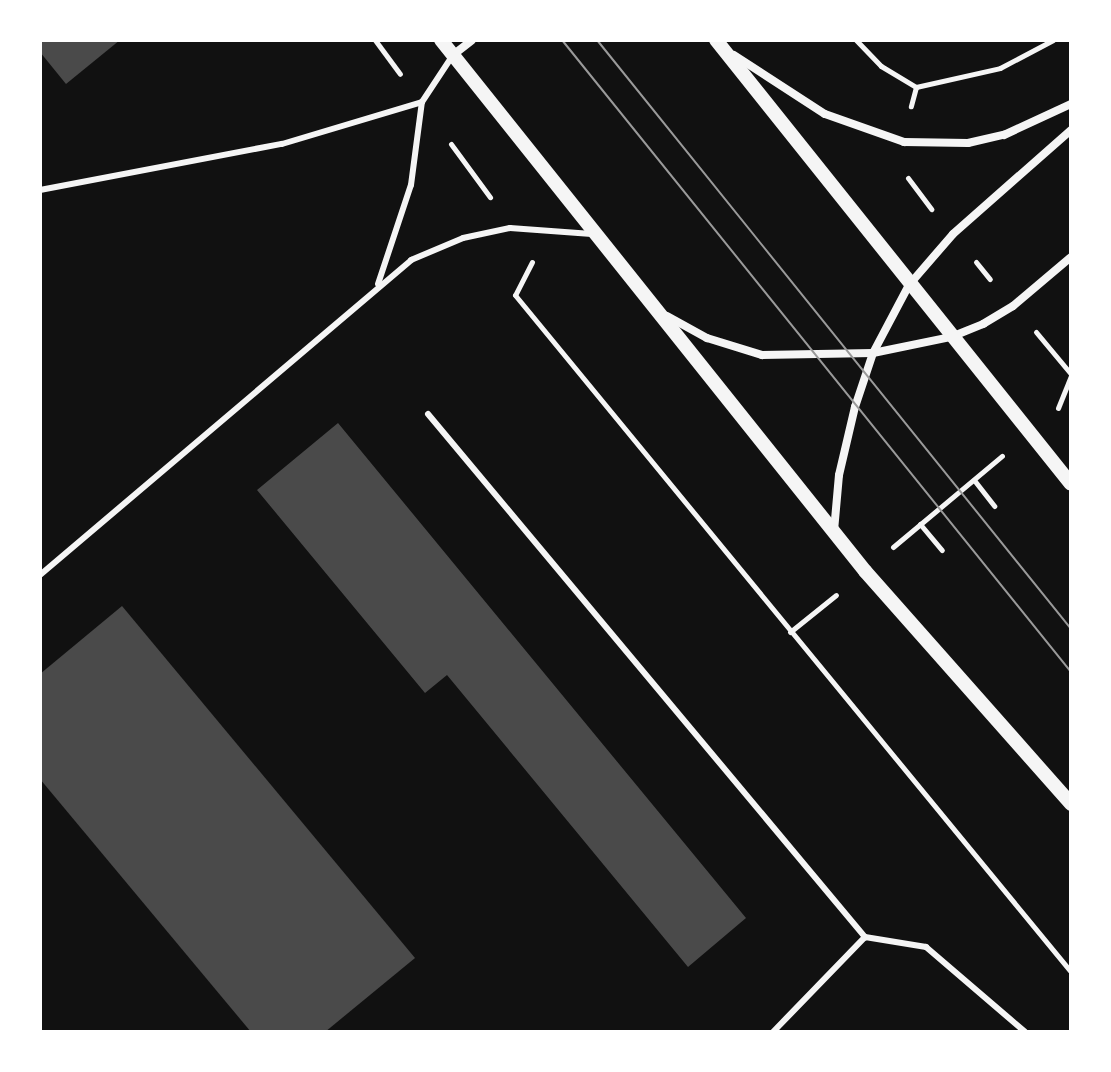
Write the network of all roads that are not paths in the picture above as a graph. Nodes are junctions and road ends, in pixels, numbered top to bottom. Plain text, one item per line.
1 (441, 40) edge
2 (472, 40) edge
3 (719, 43) edge
4 (453, 55) junction
5 (422, 102) junction
6 (1071, 104) edge
7 (1071, 130) edge
8 (40, 190) edge
9 (596, 234) junction
10 (1071, 257) edge
11 (909, 285) junction
12 (377, 287) junction
13 (656, 310) junction
14 (951, 337) junction
15 (873, 353) junction
16 (428, 414) dead end
17 (1071, 484) edge
18 (834, 532) junction
19 (40, 575) edge
20 (1071, 804) edge
21 (865, 937) junction
22 (773, 1032) edge
23 (1025, 1032) edge

1 - 4 street
2 - 4 street
3 - 6 street
3 - 11 street
4 - 5 lane
4 - 9 street
5 - 8 lane
5 - 12 lane
7 - 11 street
9 - 12 lane
9 - 13 street
10 - 14 street
11 - 14 street
11 - 15 street
12 - 19 lane
13 - 15 street
13 - 18 street
14 - 15 street
14 - 17 street
15 - 18 street
16 - 21 lane
18 - 20 street
21 - 22 lane
21 - 23 lane

